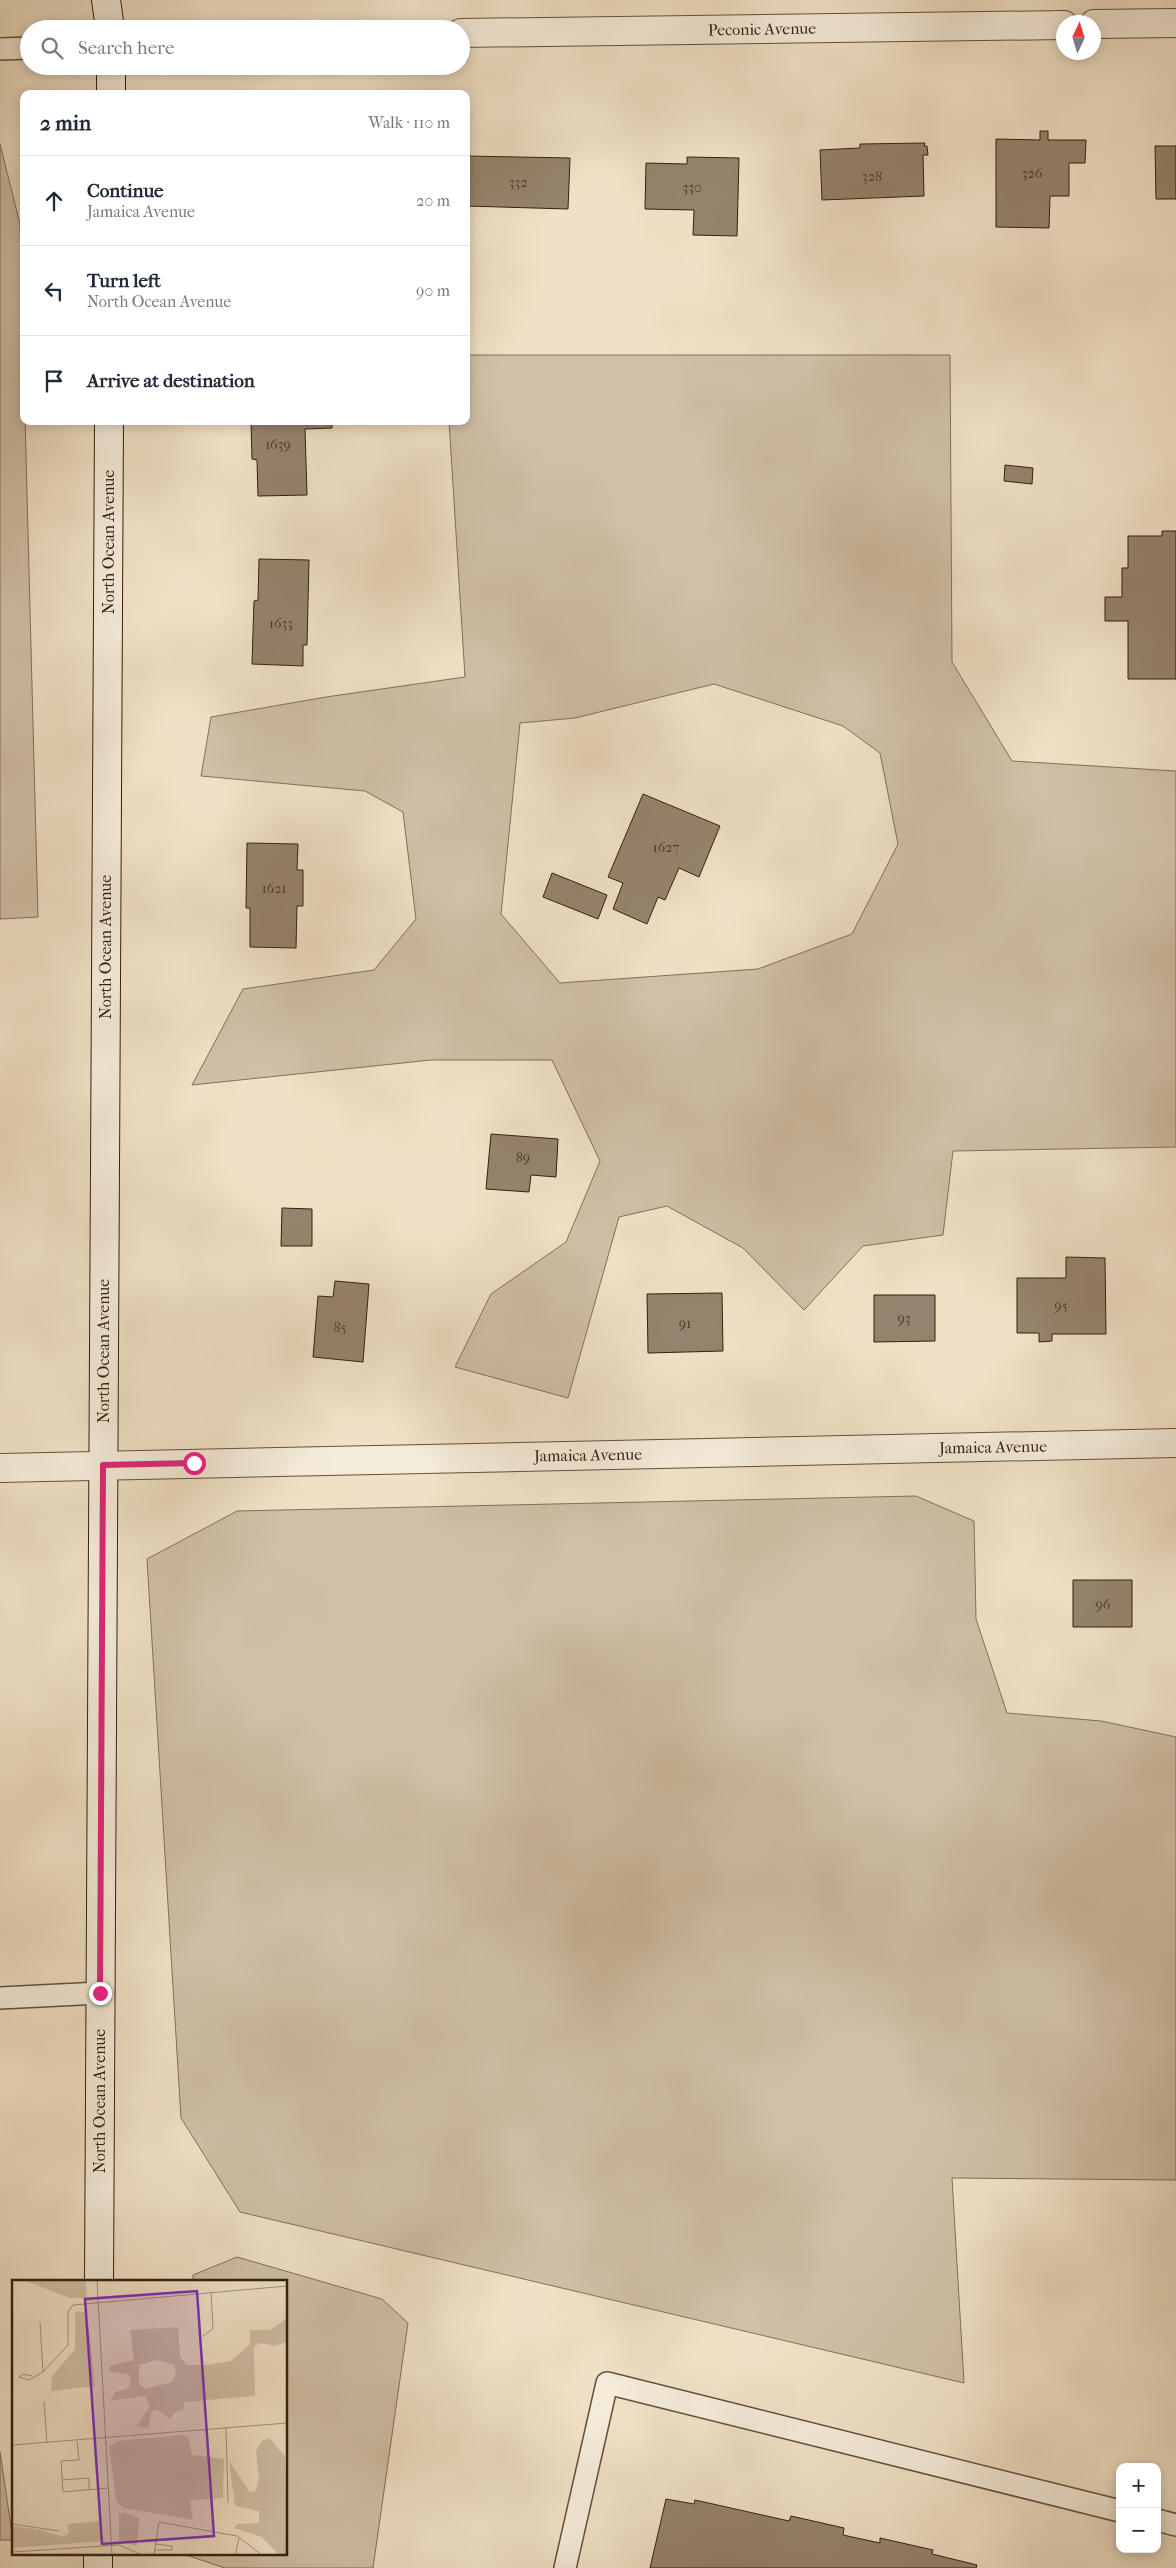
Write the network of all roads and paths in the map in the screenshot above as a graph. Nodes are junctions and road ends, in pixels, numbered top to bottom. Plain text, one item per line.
1 (106, 0) edge
2 (117, 0) edge
3 (109, 20) edge
4 (113, 20) edge
5 (1176, 23) edge
6 (1101, 24) edge
7 (1056, 25) edge
8 (470, 33) edge
9 (20, 48) edge
10 (0, 49) edge
11 (111, 75) edge
12 (111, 90) edge
13 (109, 425) edge
14 (1176, 1443) edge
15 (103, 1465) junction
16 (0, 1468) edge
17 (100, 1993) junction
18 (0, 1998) edge
19 (98, 2280) edge
20 (1116, 2510) edge
21 (1161, 2521) edge
22 (1176, 2525) edge
23 (566, 2568) edge

1 - 3 main road
2 - 4 main road
5 - 6 main road
7 - 8 main road, Peconic Avenue
9 - 10 lane
11 - 12 main road
13 - 15 main road, North Ocean Avenue
14 - 15 main road, Jamaica Avenue
15 - 16 main road, Jamaica Avenue
15 - 17 main road, North Ocean Avenue
17 - 18 lane
17 - 19 main road, North Ocean Avenue
20 - 23 lane
21 - 22 lane

